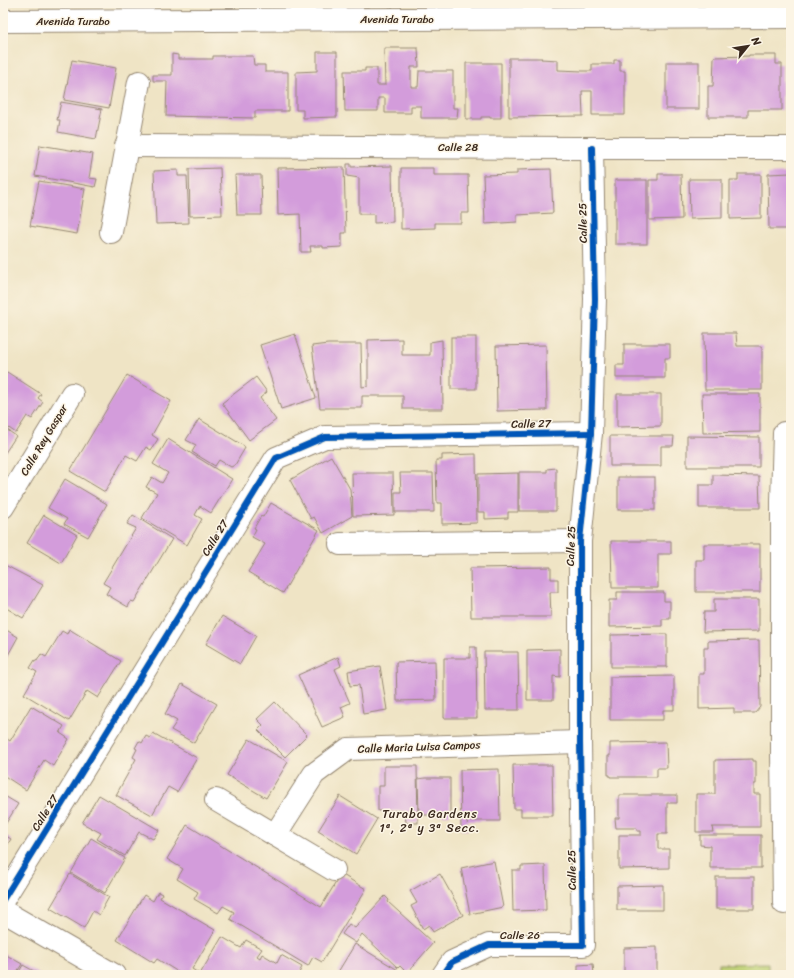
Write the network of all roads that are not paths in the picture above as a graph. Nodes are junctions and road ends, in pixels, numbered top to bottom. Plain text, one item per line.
1 (791, 17) edge
2 (3, 21) edge
3 (139, 82) dead end
4 (126, 146) junction
5 (592, 148) junction
6 (791, 148) edge
7 (111, 232) dead end
8 (72, 394) dead end
9 (591, 433) junction
10 (791, 433) edge
11 (3, 507) edge
12 (580, 541) junction
13 (340, 544) dead end
14 (787, 634) edge
15 (580, 742) junction
16 (216, 800) dead end
17 (275, 835) junction
18 (788, 836) edge
19 (334, 870) dead end
20 (3, 900) edge
21 (784, 903) dead end
22 (3, 911) edge
23 (583, 945) joint
24 (114, 975) edge
25 (443, 975) edge

1 - 2 street, Avenida Turabo
3 - 4 street
4 - 5 street, Calle 28
4 - 7 street
5 - 6 street, Calle 28
5 - 9 street, Calle 25
8 - 11 street, Calle Rey Gaspar
9 - 12 street, Calle 25
9 - 20 street, Calle 27
10 - 14 street
12 - 13 street
12 - 15 street, Calle 25
14 - 18 street
15 - 17 street, Calle Maria Luisa Campos
15 - 23 street, Calle 25
16 - 17 street
17 - 19 street
18 - 21 street
22 - 24 street
23 - 25 street, Calle 26

